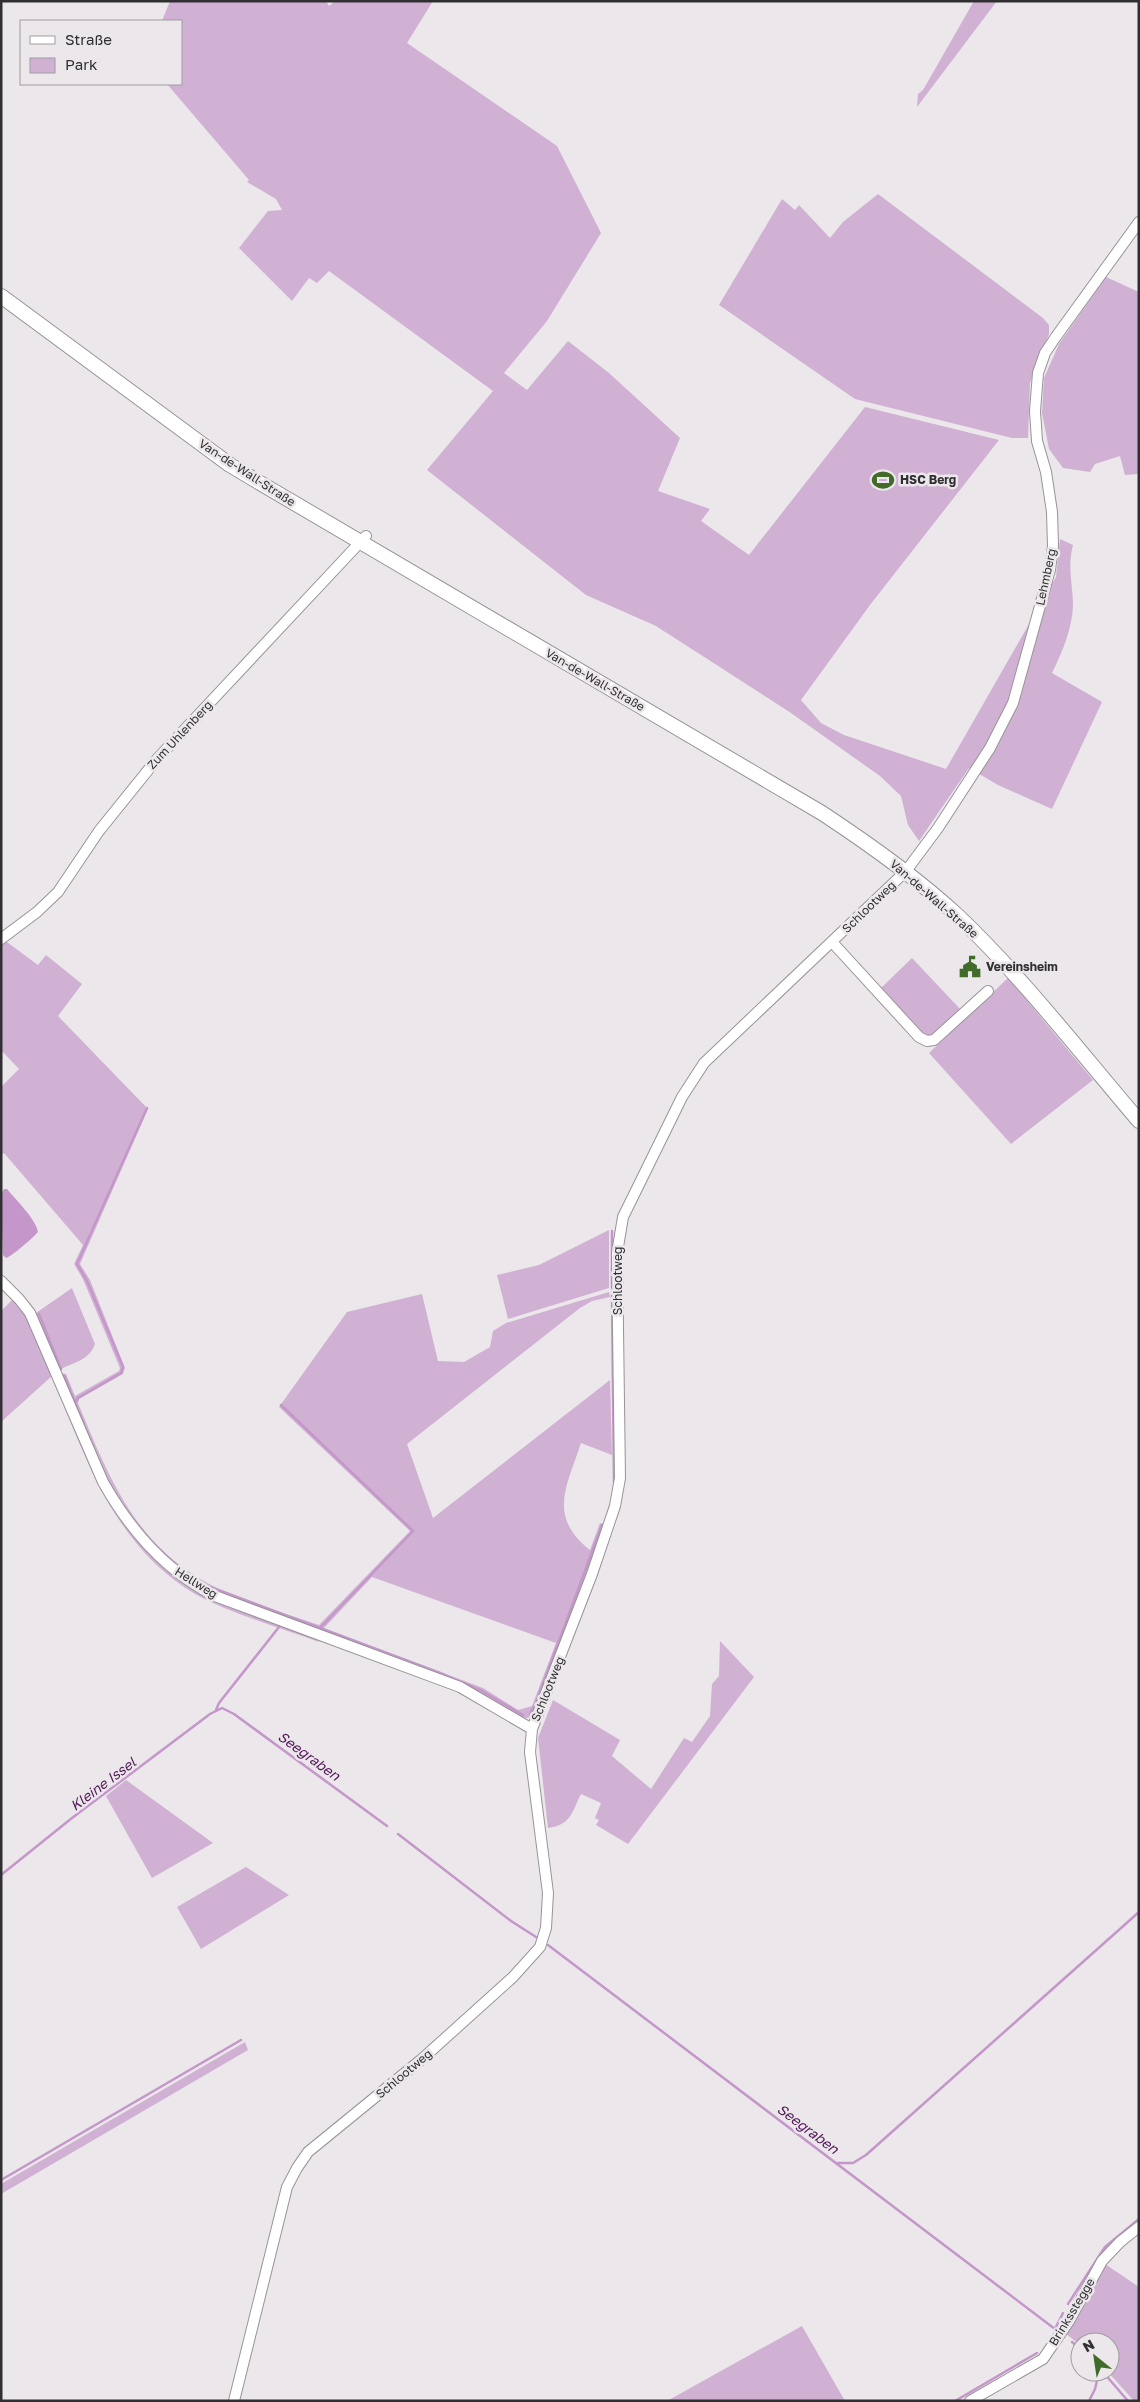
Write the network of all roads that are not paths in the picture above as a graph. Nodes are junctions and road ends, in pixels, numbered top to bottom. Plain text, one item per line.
1 (1139, 222) edge
2 (1, 296) edge
3 (364, 540) junction
4 (906, 871) junction
5 (1, 939) edge
6 (832, 942) junction
7 (988, 991) dead end
8 (1139, 1121) edge
9 (1, 1282) edge
10 (532, 1729) junction
11 (1139, 2227) edge
12 (234, 2401) edge
13 (970, 2401) edge

1 - 4 street, Lehmberg
2 - 3 main road, Van-de-Wall-Straße
3 - 4 main road, Van-de-Wall-Straße
3 - 5 street, Zum Uhlenberg
4 - 6 street, Schlootweg
4 - 8 main road, Van-de-Wall-Straße
6 - 7 street, Schlootweg
6 - 10 street, Schlootweg
9 - 10 street, Hellweg
10 - 12 street, Schlootweg
11 - 13 street, Brinksstegge

